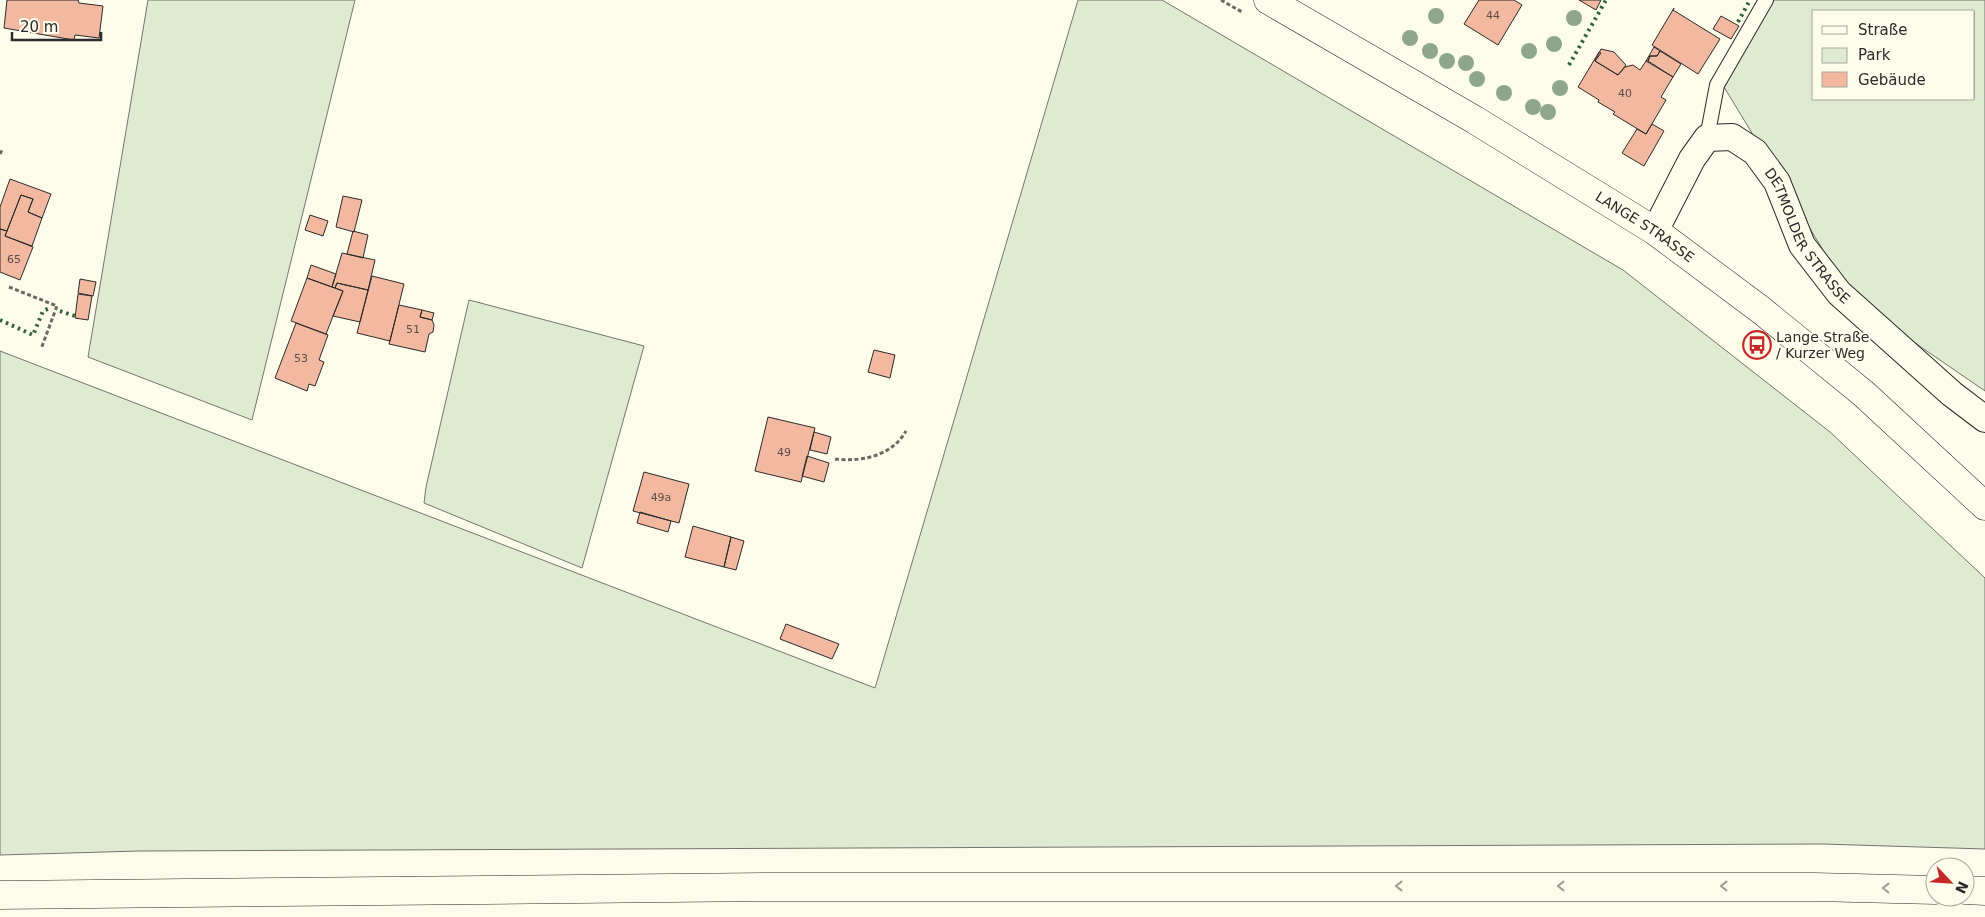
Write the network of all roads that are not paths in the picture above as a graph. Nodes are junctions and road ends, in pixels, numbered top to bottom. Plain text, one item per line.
1 (1766, 0) edge
2 (1257, 7) edge
3 (1707, 138) junction
4 (1655, 231) junction
5 (1985, 419) edge
6 (1985, 506) edge
7 (1925, 890) edge
8 (0, 896) edge

1 - 3 lane
2 - 4 main road, LANGE STRASSE
3 - 4 street
3 - 5 street, DETMOLDER STRASSE
4 - 6 main road, LANGE STRASSE
7 -> 8 main road

